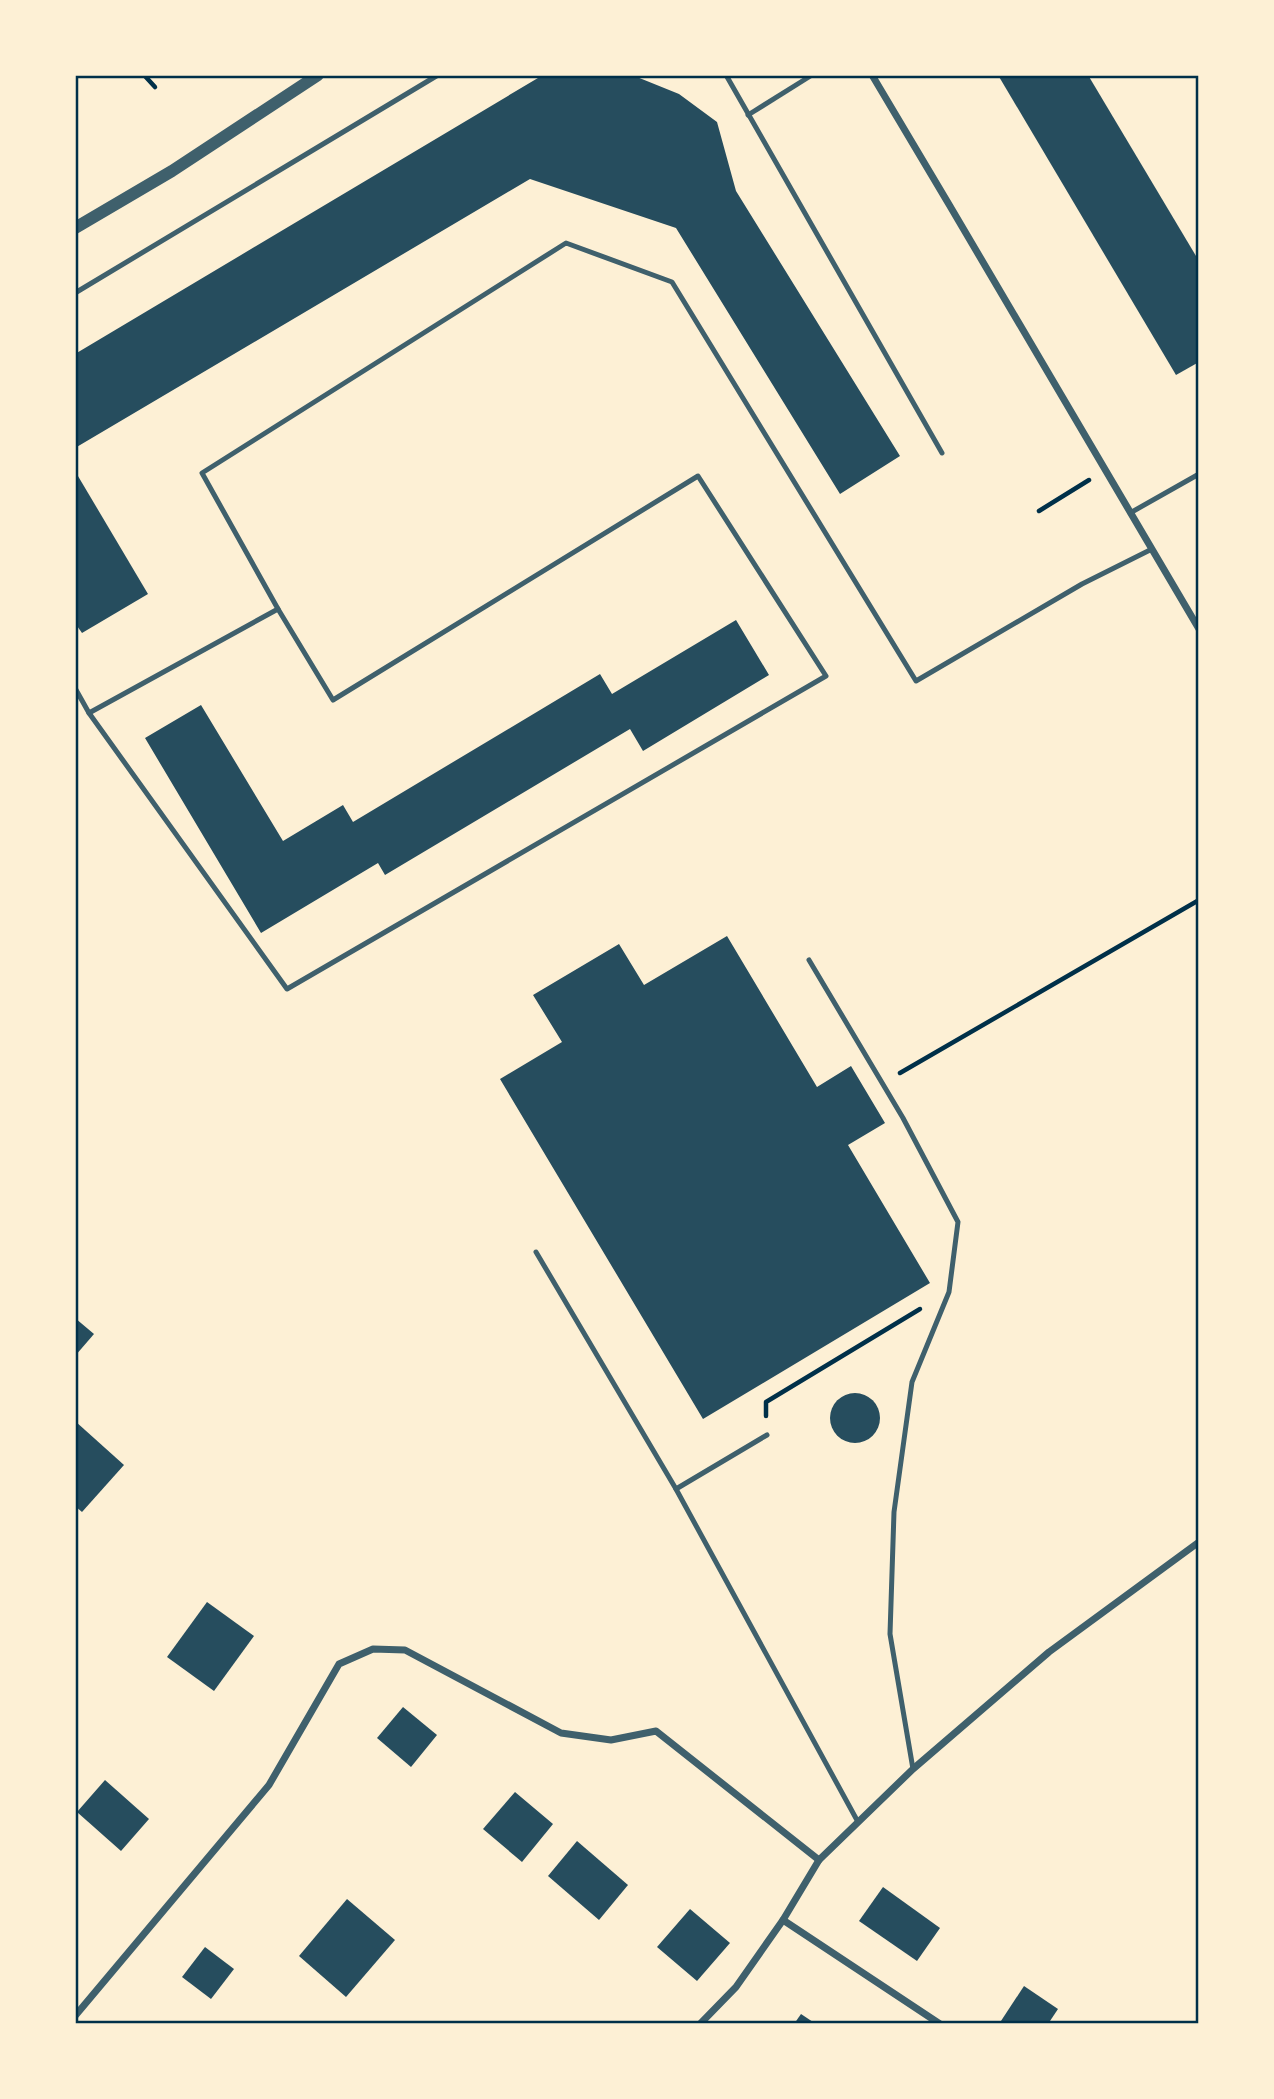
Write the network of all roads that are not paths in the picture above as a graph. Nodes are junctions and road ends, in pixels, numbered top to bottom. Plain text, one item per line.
1 (318, 75) edge
2 (438, 75) edge
3 (726, 75) edge
4 (812, 75) edge
5 (872, 75) edge
6 (748, 115) junction
7 (75, 228) edge
8 (75, 293) edge
9 (942, 453) dead end
10 (1199, 474) edge
11 (1130, 513) junction
12 (1152, 549) junction
13 (278, 609) junction
14 (1199, 629) edge
15 (75, 688) edge
16 (89, 713) junction
17 (809, 960) dead end
18 (536, 1252) dead end
19 (767, 1435) dead end
20 (676, 1489) junction
21 (1199, 1542) edge
22 (913, 1769) junction
23 (858, 1822) junction
24 (820, 1860) junction
25 (783, 1920) junction
26 (75, 2016) edge
27 (700, 2024) edge
28 (940, 2024) edge

1 - 7 street
2 - 8 lane
3 - 6 lane
4 - 6 lane
5 - 11 street
6 - 9 lane
10 - 11 lane
11 - 12 street
12 - 13 lane
12 - 14 street
13 - 16 lane
13 - 16 lane
15 - 16 lane
17 - 22 lane
18 - 20 lane
19 - 20 lane
20 - 23 lane
21 - 22 street
22 - 23 street
23 - 24 street
24 - 25 street
24 - 26 street
25 - 27 street
25 - 28 street

